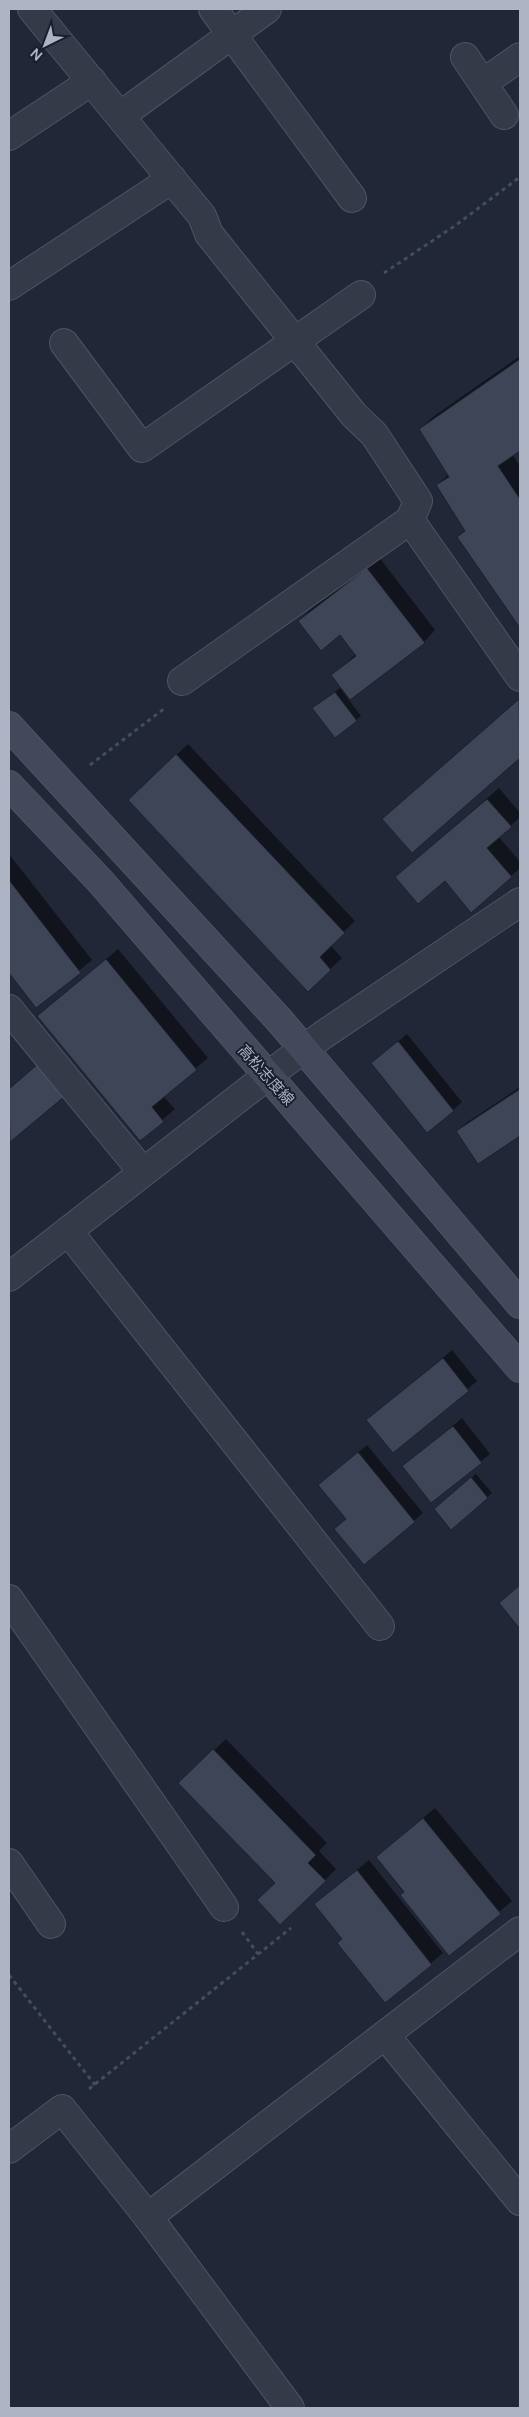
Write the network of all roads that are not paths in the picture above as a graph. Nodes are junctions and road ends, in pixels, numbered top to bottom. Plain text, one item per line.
1 (32, 9) edge
2 (213, 9) edge
3 (267, 9) edge
4 (231, 34) junction
5 (465, 57) dead end
6 (520, 57) edge
7 (92, 81) junction
8 (483, 83) junction
9 (504, 115) dead end
10 (120, 116) junction
11 (9, 136) edge
12 (172, 179) junction
13 (352, 198) dead end
14 (9, 286) edge
15 (361, 295) road end
16 (294, 342) junction
17 (64, 343) dead end
18 (410, 520) junction
19 (520, 677) edge
20 (182, 681) road end
21 (9, 726) edge
22 (9, 785) edge
23 (520, 902) edge
24 (9, 1008) edge
25 (304, 1049) junction
26 (267, 1076) junction
27 (142, 1171) junction
28 (68, 1231) junction
29 (9, 1277) edge
30 (520, 1304) edge
31 (520, 1368) edge
32 (9, 1599) edge
33 (380, 1626) dead end
34 (9, 1863) edge
35 (224, 1907) dead end
36 (51, 1924) dead end
37 (520, 1931) edge
38 (385, 2035) junction
39 (9, 2150) edge
40 (520, 2201) edge
41 (148, 2217) junction
42 (290, 2408) edge

1 - 7 street
2 - 4 street
3 - 4 street
4 - 10 street
4 - 13 street
5 - 8 street
6 - 8 street
7 - 10 street
7 - 11 street
8 - 9 street
10 - 12 street
12 - 14 street
12 - 16 street
15 - 16 street
16 - 17 street
16 - 18 street
18 - 19 street
18 - 20 street
21 - 25 main road
22 - 26 main road, 高松志度線
23 - 25 street
24 - 27 street
25 - 26 street
25 - 30 main road
26 - 27 street
26 - 31 main road, 高松志度線
27 - 28 street
28 - 29 street
28 - 33 street
32 - 35 street
34 - 36 street
37 - 38 street
38 - 40 street
38 - 41 street
39 - 41 street
41 - 42 street

